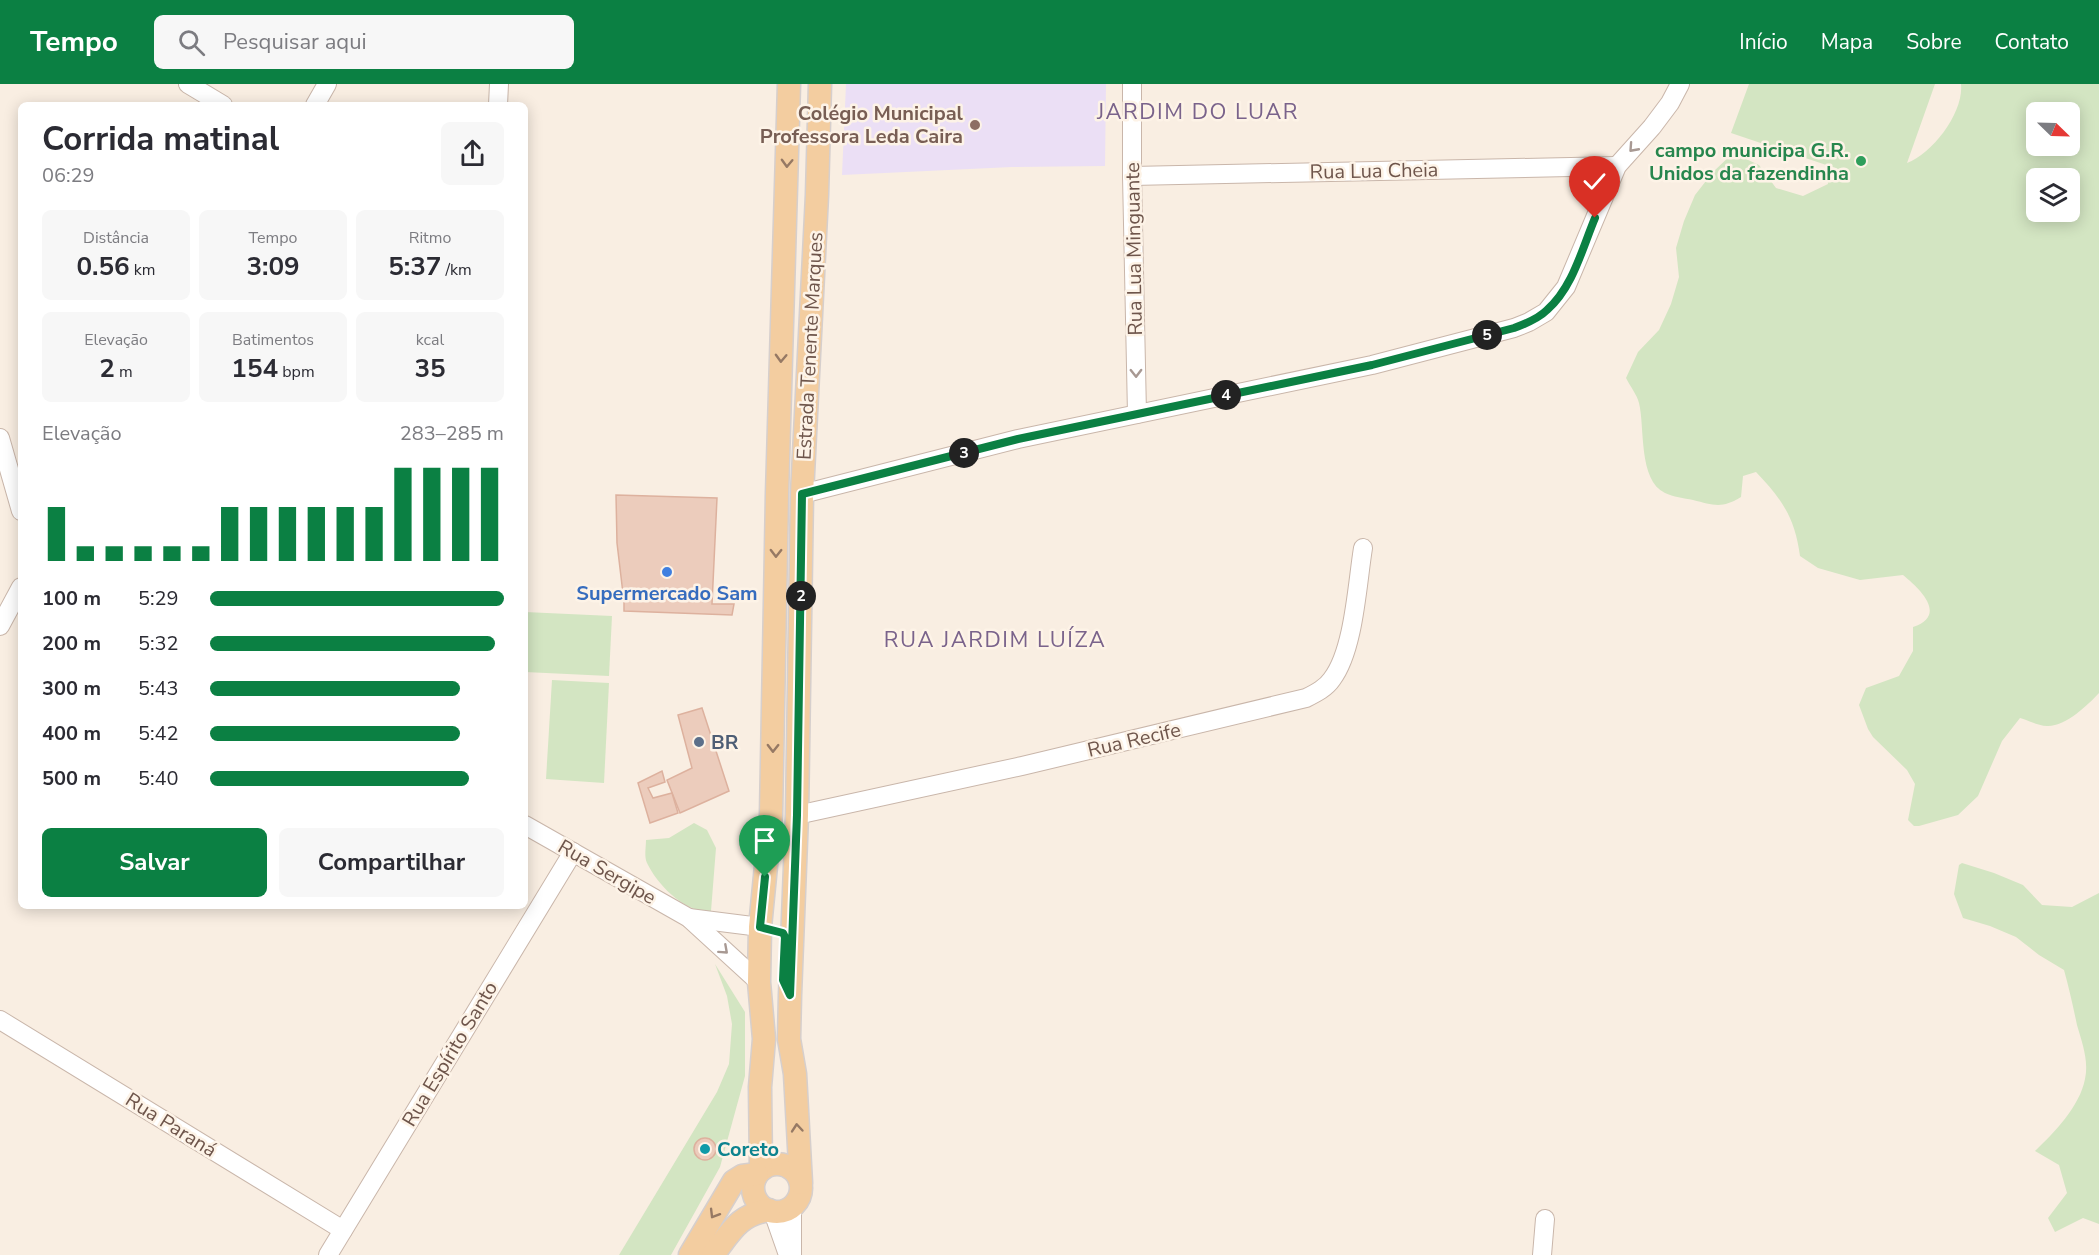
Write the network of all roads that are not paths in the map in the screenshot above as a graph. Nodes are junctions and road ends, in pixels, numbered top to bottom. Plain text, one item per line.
1 (188, 84) edge
2 (327, 84) edge
3 (499, 84) edge
4 (789, 84) edge
5 (820, 84) edge
6 (1132, 84) edge
7 (1680, 84) edge
8 (218, 102) edge
9 (317, 102) edge
10 (498, 102) edge
11 (1617, 166) junction
12 (1131, 176) junction
13 (1137, 414) junction
14 (0, 438) edge
15 (6, 475) edge
16 (802, 494) junction
17 (18, 504) edge
18 (1363, 548) dead end
19 (18, 593) edge
20 (0, 626) edge
21 (797, 815) junction
22 (528, 827) edge
23 (573, 852) junction
24 (689, 918) junction
25 (760, 927) junction
26 (759, 982) junction
27 (790, 995) junction
28 (0, 1020) edge
29 (759, 1172) junction
30 (801, 1183) junction
31 (778, 1210) junction
32 (1545, 1219) dead end
33 (343, 1230) junction
34 (328, 1255) edge
35 (690, 1255) edge
36 (713, 1255) edge
37 (790, 1255) edge
38 (1542, 1255) edge

1 - 8 street
2 - 9 street
3 - 10 street
4 -> 25 main road, Estrada Tenente Marques
5 - 16 main road, Estrada Tenente Marques
6 - 12 street, Rua Lua Minguante
7 -> 11 street
11 - 12 street, Rua Lua Cheia
11 - 13 street
12 -> 13 street, Rua Lua Minguante
13 - 16 street
14 - 15 street
15 - 17 street
16 - 21 main road, Estrada Tenente Marques
18 - 21 street, Rua Recife
19 - 20 street
21 - 27 main road, Estrada Tenente Marques
22 - 23 street, Rua Sergipe
23 - 24 street, Rua Sergipe
23 - 33 street, Rua Espírito Santo
24 - 25 street, Rua Sergipe
24 -> 26 street, Rua Sergipe
25 - 26 main road, Estrada Tenente Marques
25 - 27 main road
26 - 29 main road, Estrada Tenente Marques
30 -> 27 main road, Estrada Tenente Marques
28 - 33 street, Rua Paraná
29 - 30 main road
29 - 31 main road
29 -> 35 main road
30 - 31 main road
31 - 36 main road
31 - 37 street
32 - 38 street
33 - 34 street, Rua Espírito Santo

